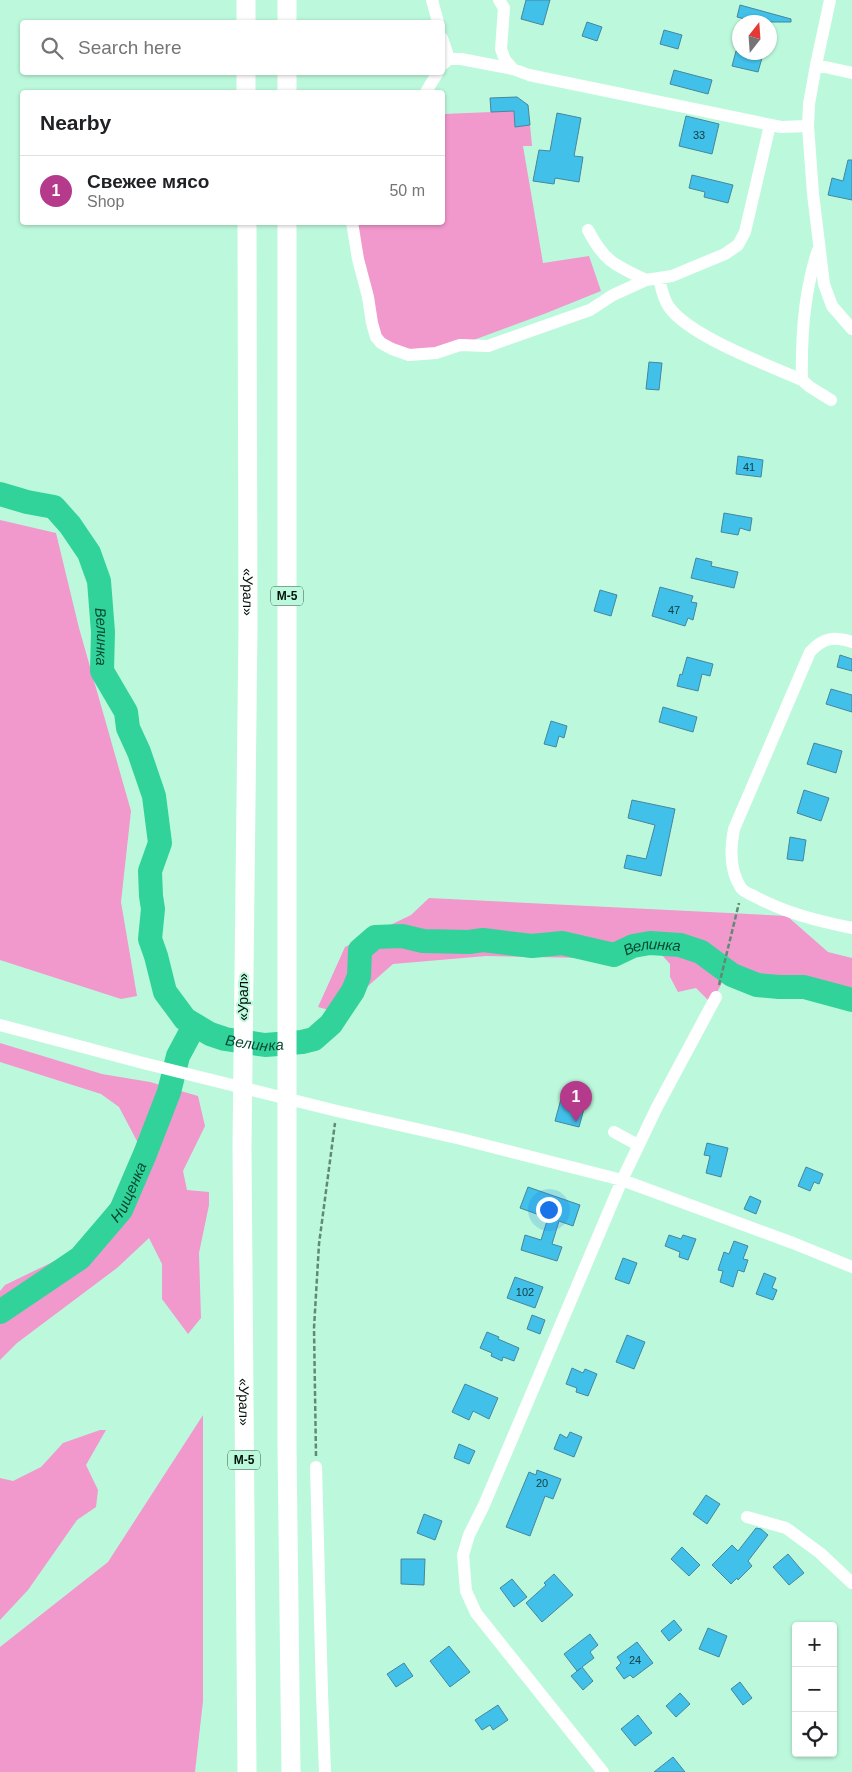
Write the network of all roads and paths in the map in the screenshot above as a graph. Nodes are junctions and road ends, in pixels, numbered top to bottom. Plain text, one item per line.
1 (246, 0) edge
2 (287, 0) edge
3 (432, 0) edge
4 (830, 0) edge
5 (503, 2) edge
6 (246, 20) edge
7 (287, 20) edge
8 (437, 20) edge
9 (446, 62) edge
10 (816, 65) junction
11 (513, 69) junction
12 (852, 73) edge
13 (246, 75) edge
14 (287, 75) edge
15 (436, 75) edge
16 (246, 90) edge
17 (287, 90) edge
18 (427, 90) edge
19 (770, 125) junction
20 (808, 126) junction
21 (247, 225) edge
22 (287, 225) edge
23 (352, 225) edge
24 (588, 230) dead end
25 (819, 247) junction
26 (652, 279) junction
27 (852, 329) edge
28 (802, 380) junction
29 (831, 400) dead end
30 (852, 642) edge
31 (742, 890) junction
32 (852, 928) edge
33 (716, 998) joint
34 (0, 1025) edge
35 (337, 1111) junction
36 (614, 1132) dead end
37 (638, 1145) junction
38 (622, 1180) junction
39 (852, 1267) edge
40 (316, 1467) joint
41 (747, 1517) dead end
42 (852, 1583) edge
43 (247, 1772) edge
44 (291, 1772) edge
45 (325, 1772) edge
46 (603, 1772) edge

1 - 6 highway
2 - 7 highway
3 - 8 street
4 - 10 street
5 - 11 street
9 - 11 street
10 - 12 street
10 - 20 street
11 - 19 street
13 - 16 highway
14 - 17 highway
15 - 18 street
19 - 20 street
19 - 26 street
20 - 25 street
21 - 43 highway, «Урал» / М-5
22 - 44 highway, М-5
23 - 26 street
24 - 26 street
25 - 27 street
25 - 28 street
26 - 28 street
28 - 29 street
30 - 31 street
31 - 32 street
31 - 33 path
33 - 37 street
34 - 35 street
35 - 38 street
35 - 40 path
36 - 37 street
37 - 38 street
38 - 39 street
38 - 46 street
40 - 45 street
41 - 42 street

